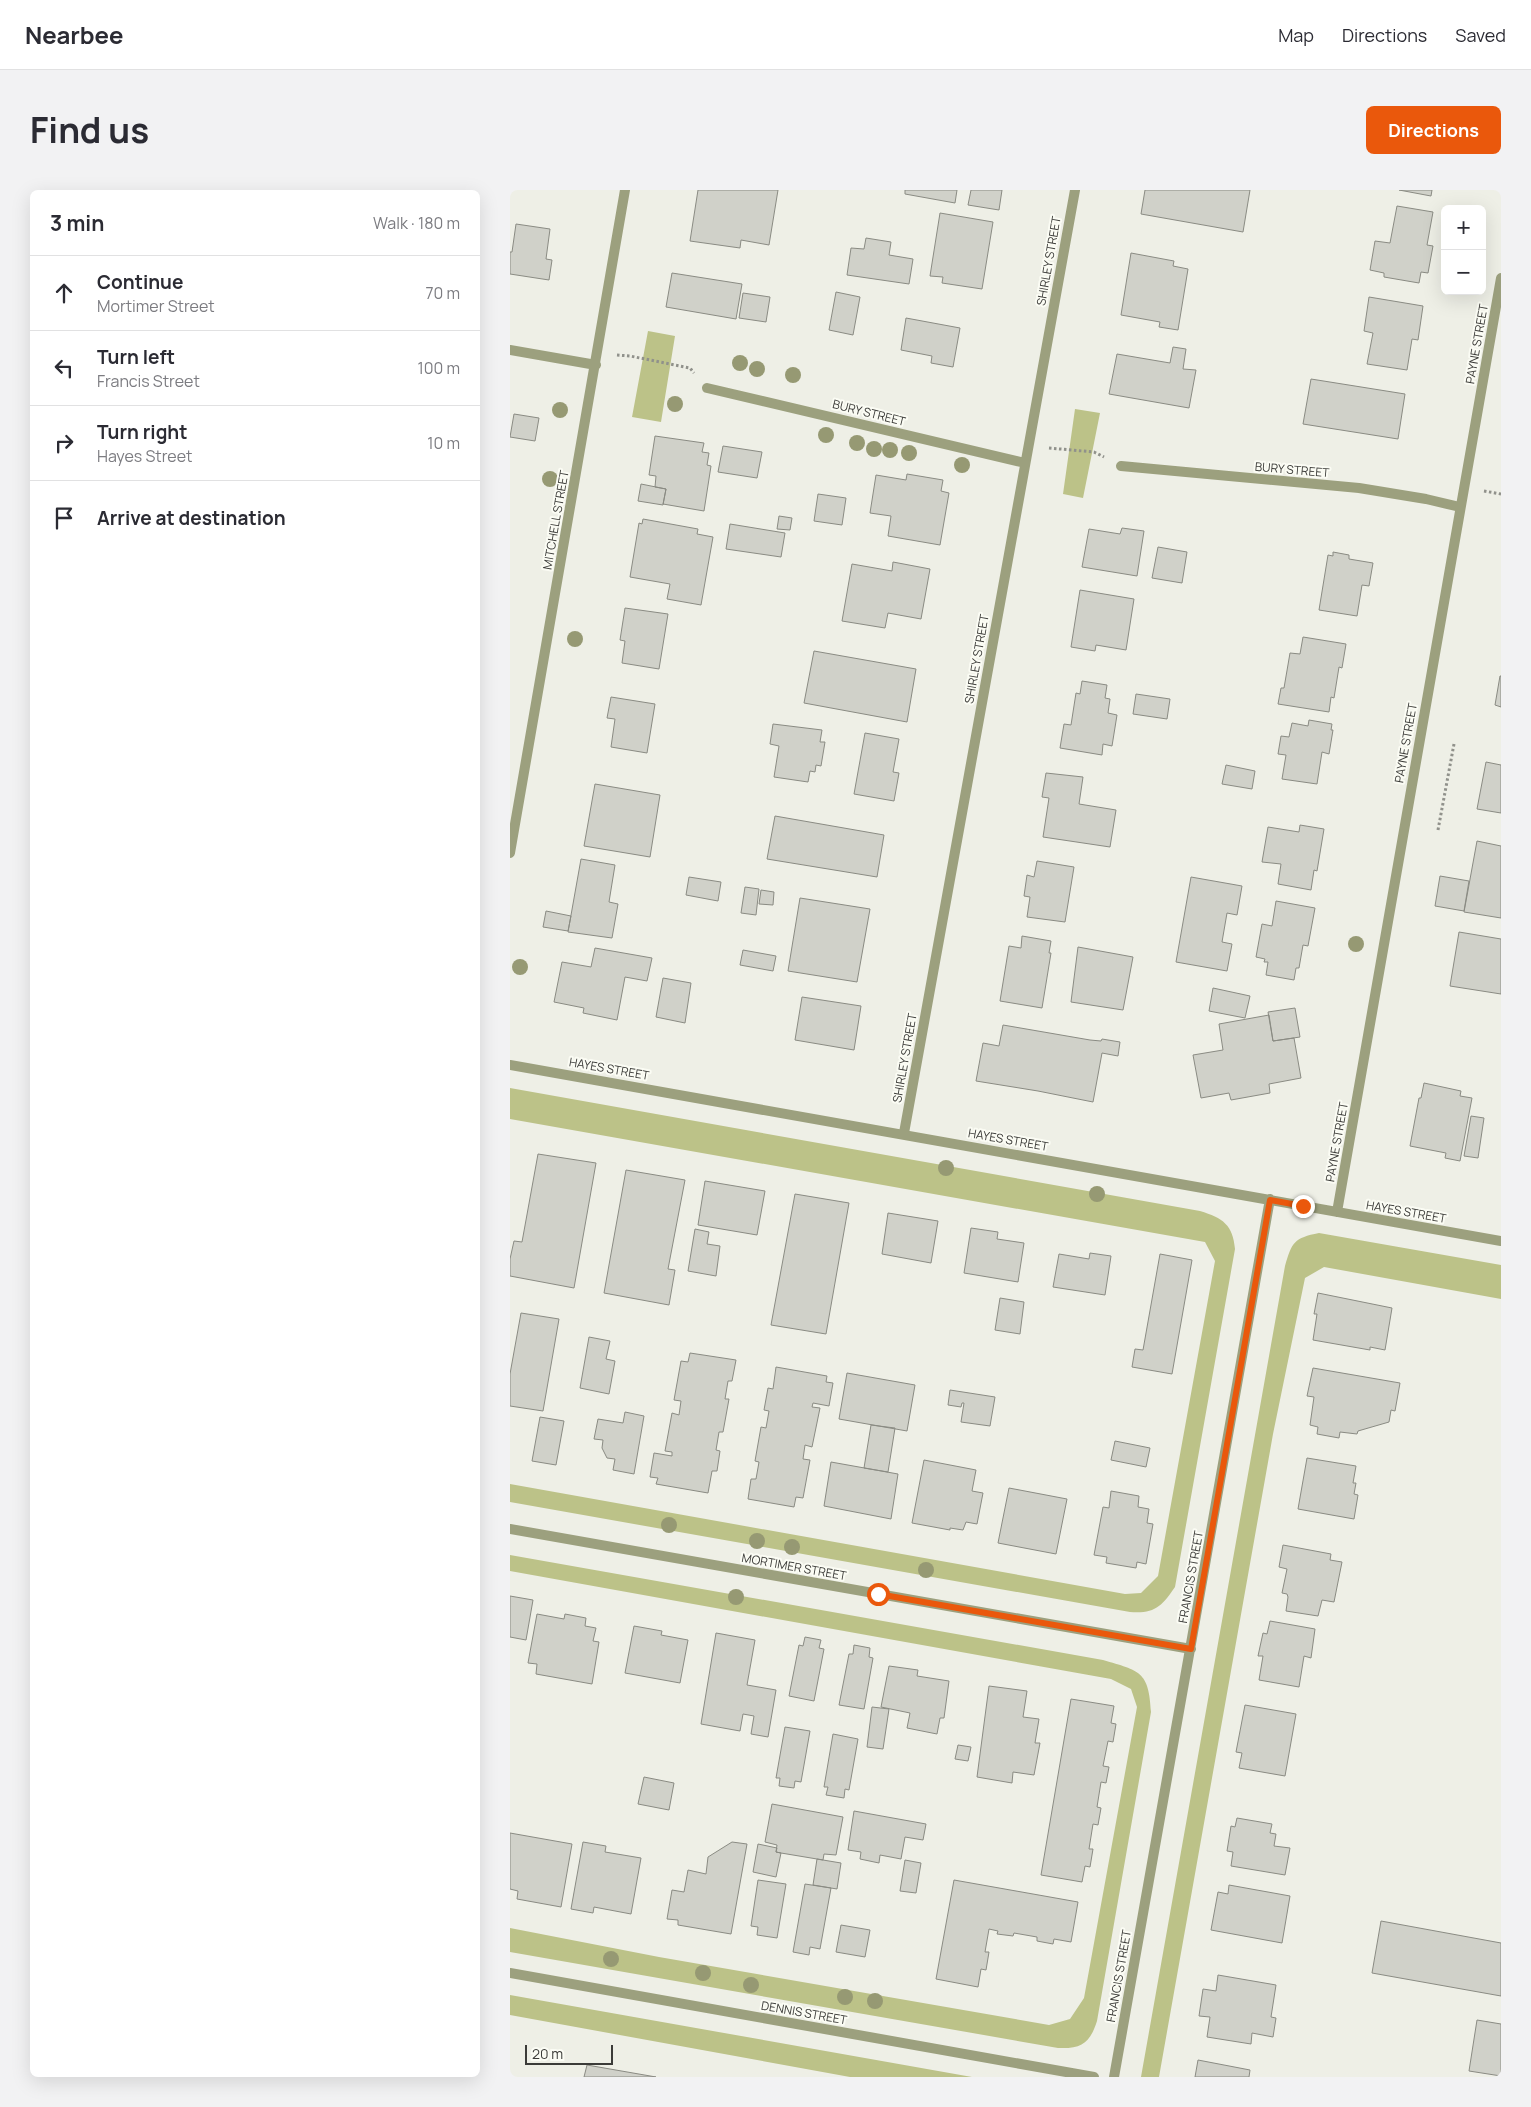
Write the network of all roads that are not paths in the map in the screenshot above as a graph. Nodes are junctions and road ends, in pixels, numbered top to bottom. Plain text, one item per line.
1 (625, 190) edge
2 (1075, 190) edge
3 (1501, 278) edge
4 (510, 350) edge
5 (596, 365) junction
6 (707, 388) road end
7 (1025, 462) junction
8 (1121, 466) road end
9 (1460, 507) junction
10 (510, 853) edge
11 (510, 1065) edge
12 (904, 1133) junction
13 (1270, 1200) junction
14 (1337, 1212) junction
15 (1501, 1241) edge
16 (510, 1529) edge
17 (1191, 1649) junction
18 (510, 1973) edge
19 (1094, 2077) edge
20 (1114, 2077) edge

1 - 5 street, MITCHELL STREET
2 - 7 street, SHIRLEY STREET
3 - 9 street, PAYNE STREET
4 - 5 street
5 - 10 street, MITCHELL STREET
6 - 7 street, BURY STREET
7 - 12 street, SHIRLEY STREET
8 - 9 street, BURY STREET
9 - 14 street, PAYNE STREET
11 - 12 street, HAYES STREET
12 - 13 street, HAYES STREET
13 - 14 street, HAYES STREET
13 - 17 street, FRANCIS STREET
14 - 15 street, HAYES STREET
16 - 17 street, MORTIMER STREET
17 - 20 street, FRANCIS STREET
18 - 19 street, DENNIS STREET

